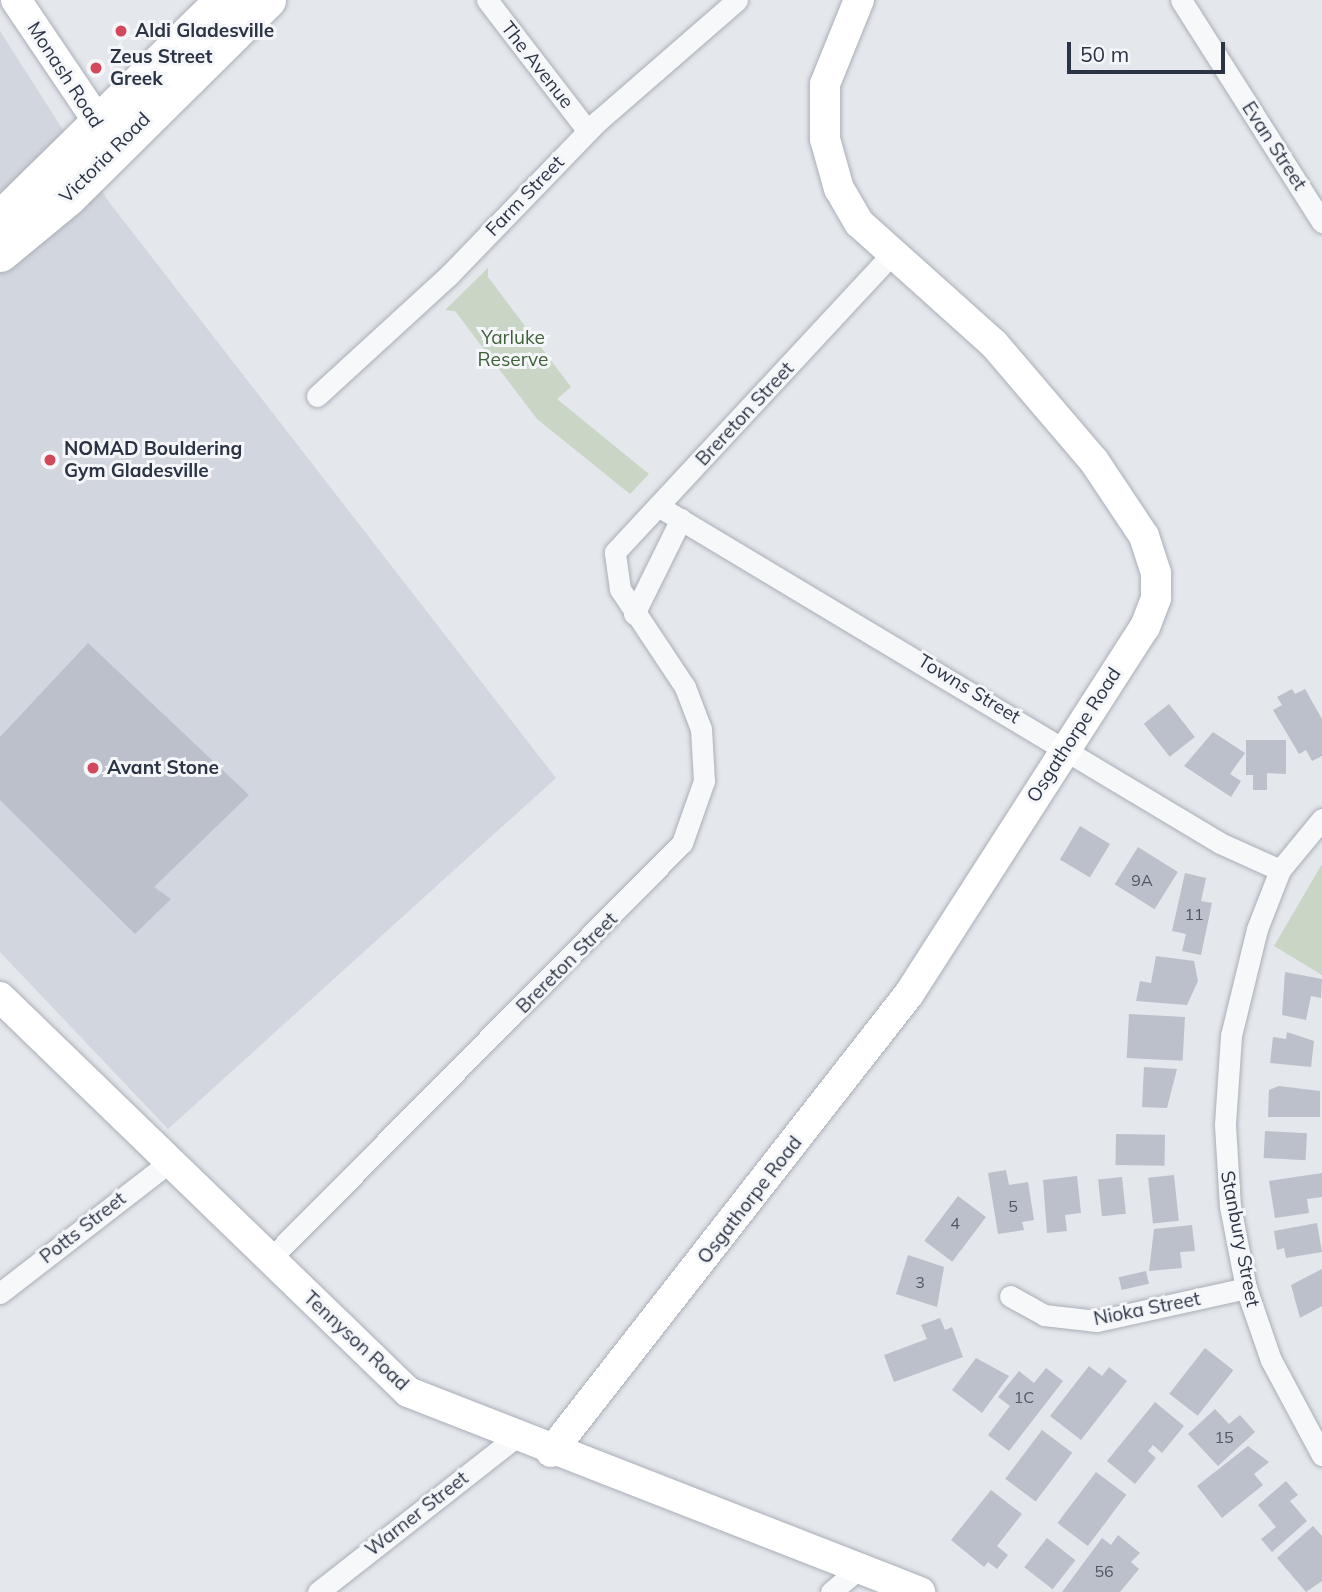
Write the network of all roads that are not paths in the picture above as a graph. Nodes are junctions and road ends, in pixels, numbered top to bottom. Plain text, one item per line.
1 (16, 0) edge
2 (225, 0) edge
3 (267, 0) edge
4 (487, 0) edge
5 (737, 0) edge
6 (1181, 0) edge
7 (855, 1) edge
8 (588, 131) junction
9 (107, 137) junction
10 (0, 221) edge
11 (1322, 222) edge
12 (0, 253) edge
13 (890, 256) junction
14 (317, 396) dead end
15 (658, 506) junction
16 (681, 519) junction
17 (634, 614) junction
18 (1065, 746) junction
19 (1322, 819) edge
20 (1280, 870) junction
21 (0, 997) edge
22 (167, 1164) junction
23 (270, 1259) junction
24 (1246, 1288) junction
25 (0, 1293) edge
26 (1010, 1296) dead end
27 (517, 1436) junction
28 (551, 1452) junction
29 (1322, 1455) edge
30 (860, 1568) junction
31 (318, 1592) edge
32 (831, 1592) edge
33 (919, 1592) edge

1 - 9 street, Monash Road
2 - 9 highway, Victoria Road
3 - 9 highway, Victoria Road
4 - 8 street, The Avenue
5 - 8 street, Farm Street
6 - 11 street, Evan Street
7 - 13 street, Osgathorpe Road
8 - 14 street, Farm Street
9 - 10 highway, Victoria Road
9 - 12 highway, Victoria Road
13 - 15 street, Brereton Street
13 - 18 street, Osgathorpe Road
15 - 16 street, Towns Street
15 - 17 street, Brereton Street
16 - 17 street
16 - 18 street, Towns Street
17 - 23 street, Brereton Street
18 - 20 street, Towns Street
18 - 28 street, Osgathorpe Road
19 - 20 street, Stanbury Street
20 - 24 street, Stanbury Street
21 - 22 street, Tennyson Road
22 - 23 street, Tennyson Road
22 - 25 street, Potts Street
23 - 27 street, Tennyson Road
24 - 26 street, Nioka Street
24 - 29 street, Stanbury Street
27 - 28 street, Tennyson Road
27 - 31 street, Warner Street
28 - 30 street, Tennyson Road
30 - 32 street
30 - 33 street, Tennyson Road

